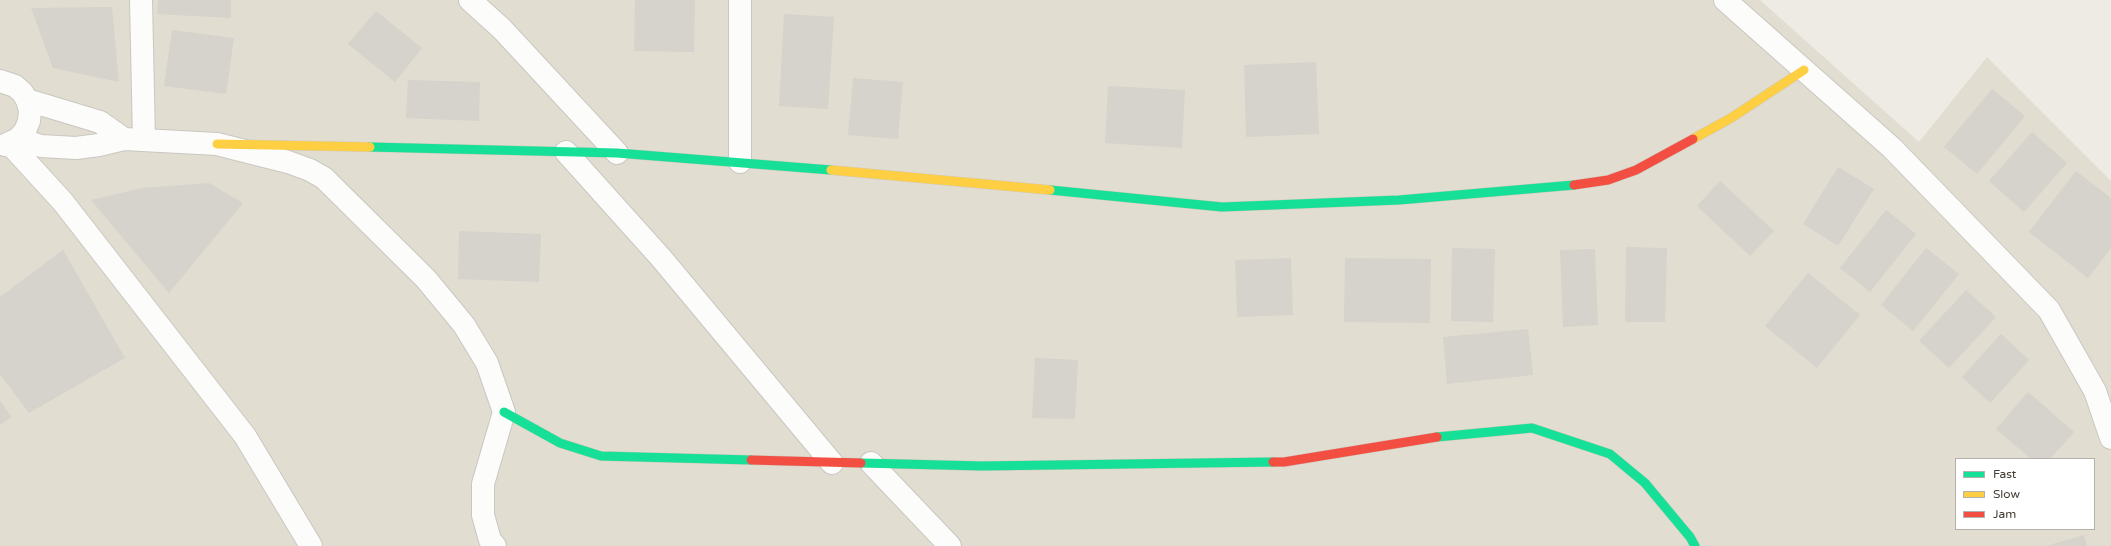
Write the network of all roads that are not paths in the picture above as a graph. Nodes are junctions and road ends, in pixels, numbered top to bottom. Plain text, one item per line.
1 (141, 0) edge
2 (470, 0) edge
3 (740, 0) edge
4 (1725, 0) edge
5 (1804, 70) junction
6 (2, 78) edge
7 (27, 100) junction
8 (134, 139) junction
9 (217, 144) junction
10 (6, 146) edge
11 (566, 152) junction
12 (617, 153) junction
13 (740, 162) junction
14 (504, 412) junction
15 (2111, 438) edge
16 (832, 463) junction
17 (871, 463) junction
18 (311, 546) edge
19 (495, 546) edge
20 (950, 546) edge
21 (1695, 546) edge

1 - 8 street
2 - 12 street
3 - 13 street
4 - 5 street
5 - 13 street
5 - 15 street
6 - 7 street
7 - 8 street
7 - 10 street
8 - 9 street
8 - 10 street
9 - 11 street
9 - 14 street
10 - 18 street
11 - 12 street
11 - 16 street
12 - 13 street
14 - 16 street
14 - 19 street
16 - 17 street
17 - 20 street
17 - 21 street

